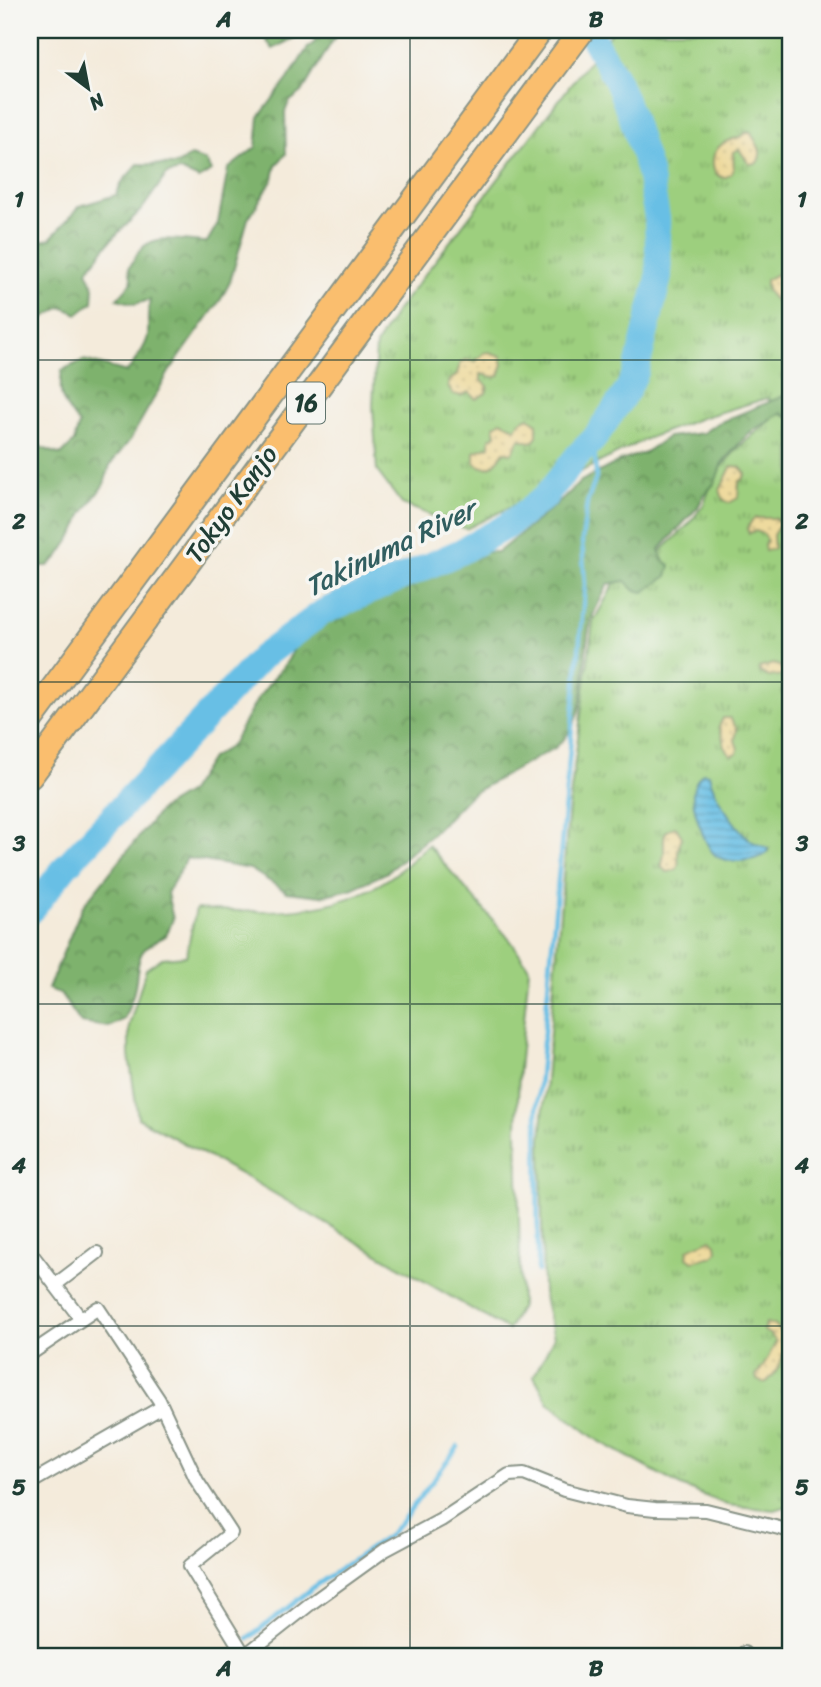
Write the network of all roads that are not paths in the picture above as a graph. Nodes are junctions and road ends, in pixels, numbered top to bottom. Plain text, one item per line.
1 (540, 30) edge
2 (582, 30) edge
3 (30, 720) edge
4 (30, 776) edge
5 (30, 1252) edge
6 (97, 1253) dead end
7 (55, 1285) junction
8 (81, 1319) junction
9 (30, 1354) edge
10 (162, 1407) junction
11 (30, 1483) edge
12 (791, 1531) edge
13 (244, 1656) edge

1 - 3 highway, Tokyo Kanjo / 16
2 - 4 highway, Tokyo Kanjo / 16
5 - 7 street
6 - 7 street
7 - 8 street
8 - 9 street
8 - 10 street
10 - 11 street
10 - 13 street
12 - 13 street

